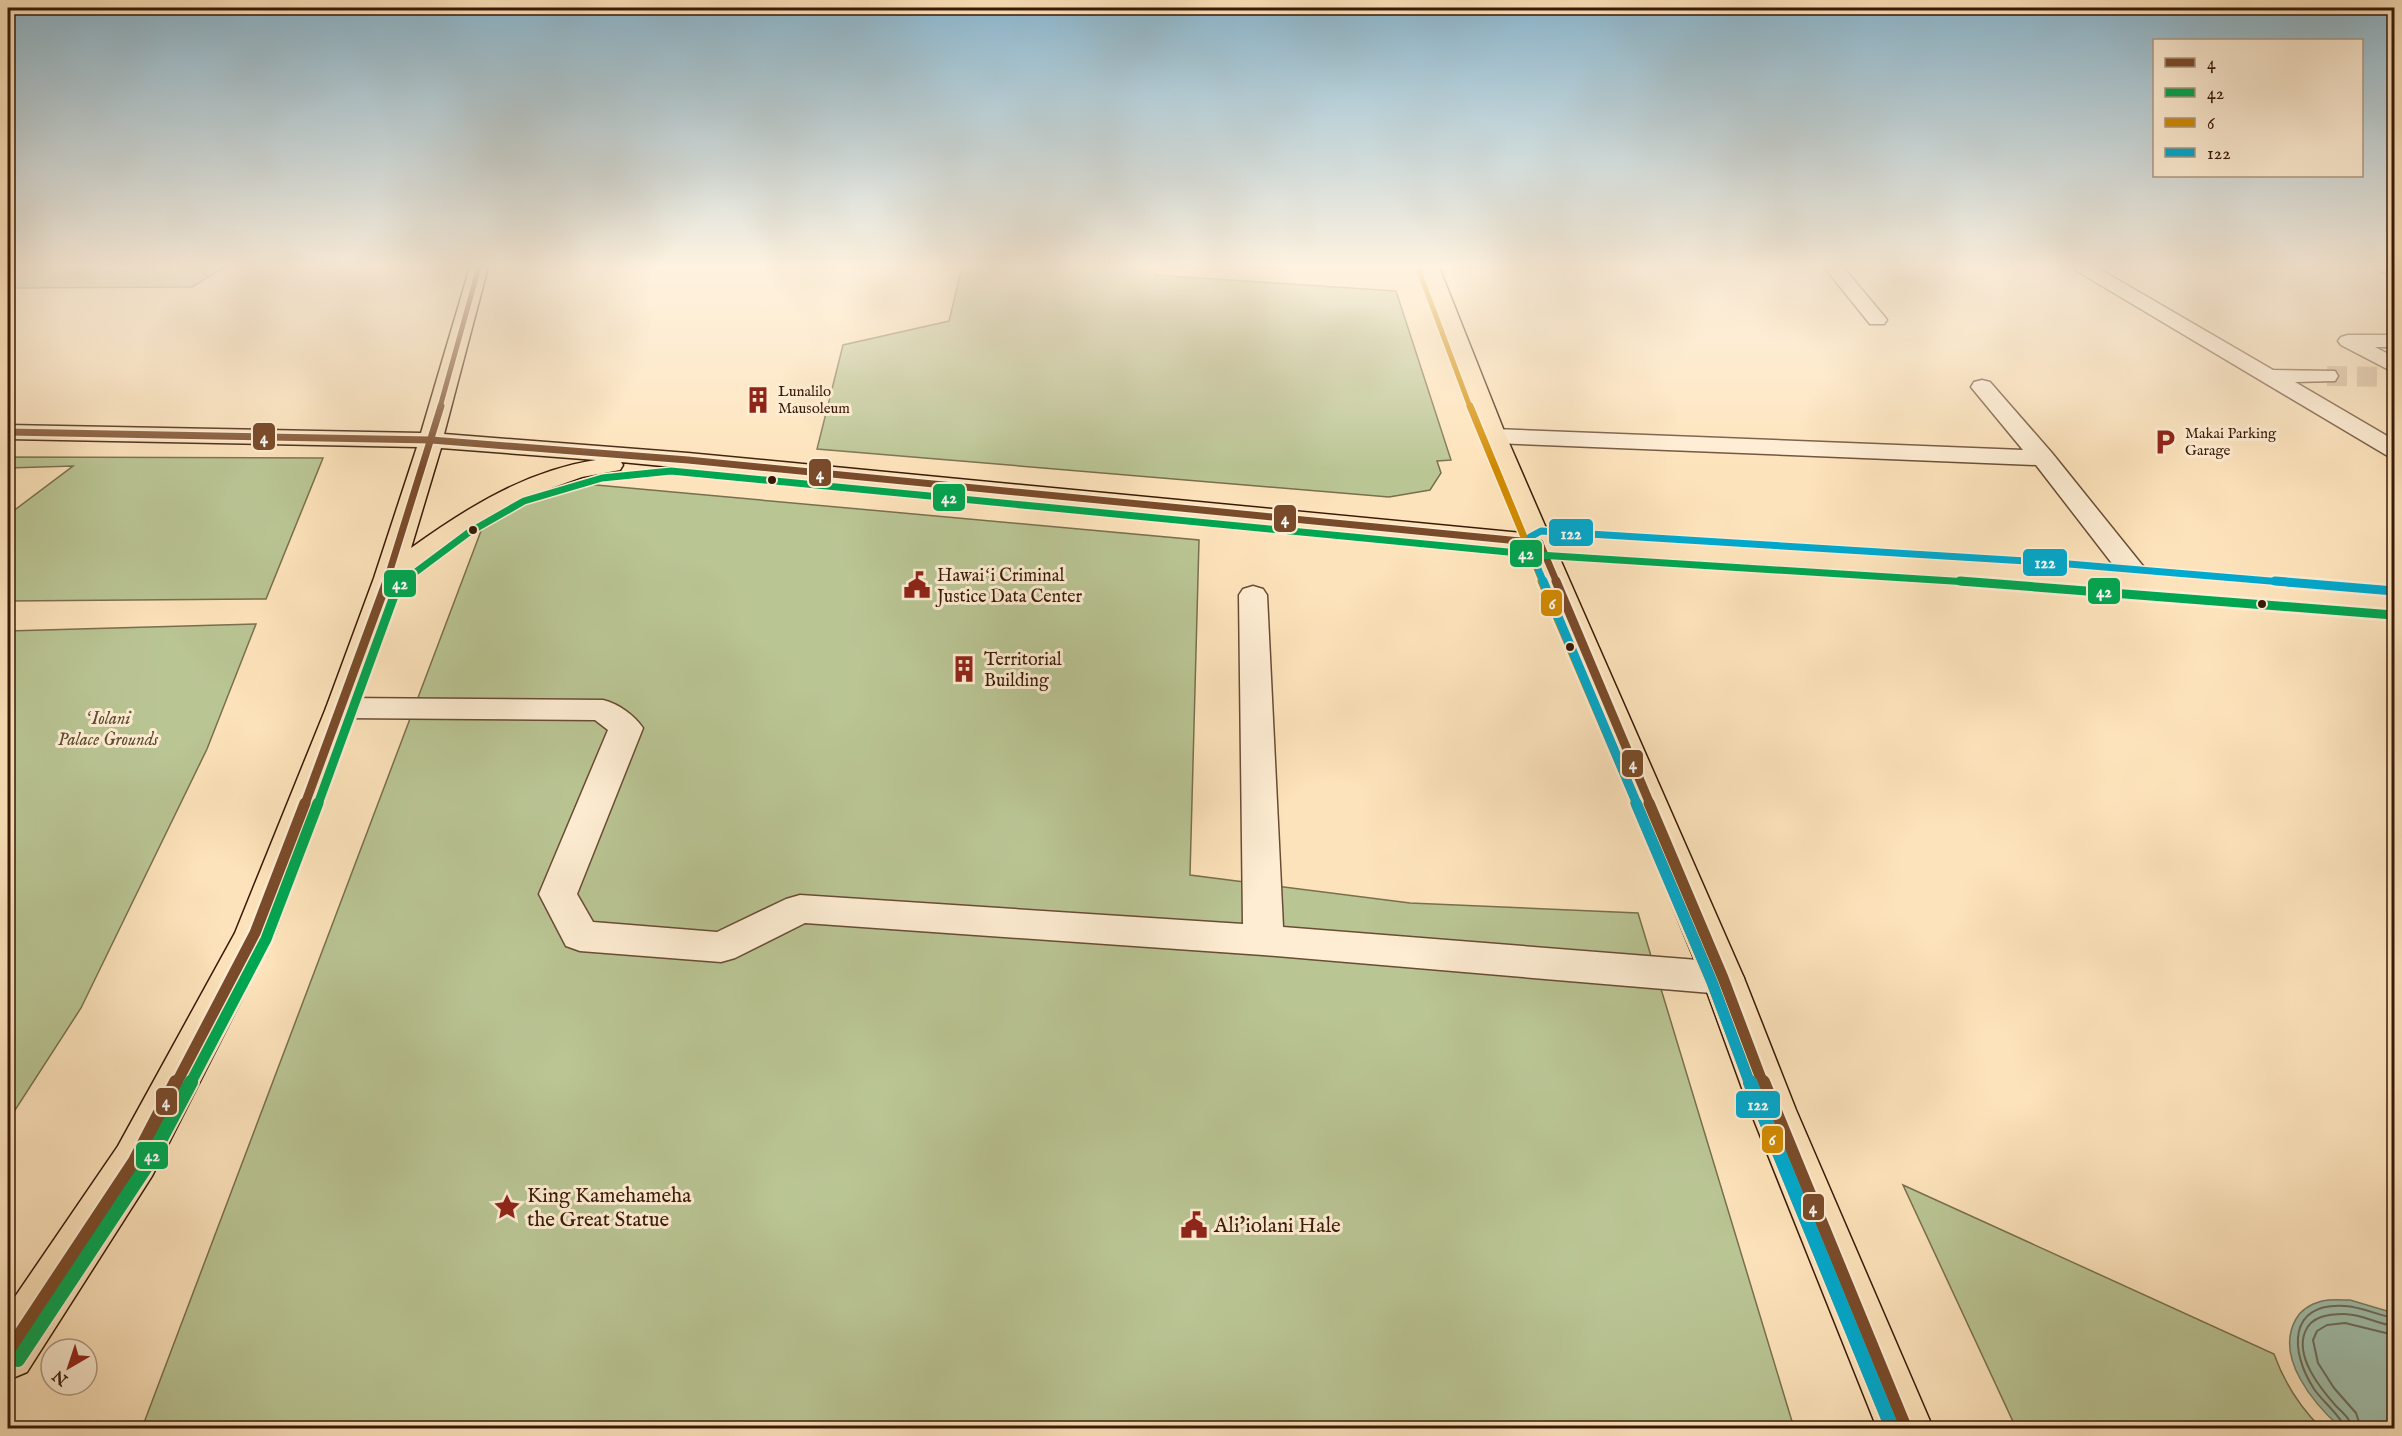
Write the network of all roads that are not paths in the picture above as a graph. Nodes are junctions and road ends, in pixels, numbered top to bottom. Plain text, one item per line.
1 (460, 334) edge
2 (1455, 334) edge
3 (2195, 334) edge
4 (2394, 341) edge
5 (2394, 365) edge
6 (2265, 376) junction
7 (2327, 376) tunnel mouth
8 (1982, 387) dead end
9 (8, 432) edge
10 (1494, 436) junction
11 (431, 440) junction
12 (2394, 450) edge
13 (2043, 458) junction
14 (672, 459) junction
15 (1539, 543) junction
16 (388, 578) junction
17 (2141, 582) junction
18 (1253, 595) dead end
19 (2394, 603) edge
20 (342, 708) junction
21 (1263, 940) junction
22 (1723, 978) junction
23 (8, 1353) edge
24 (1905, 1428) edge

1 - 11 main road
2 - 10 main road
3 - 6 street
4 - 5 street
6 - 7 street
6 - 12 street
8 - 13 street
9 - 11 main road
10 - 13 street
10 - 15 main road
11 - 14 main road
11 - 16 main road
13 - 17 street
14 - 15 main road
14 - 16 main road
15 - 17 main road
15 - 22 main road
16 - 20 main road
17 - 19 main road
18 - 21 street
20 - 21 street
20 - 23 main road
21 - 22 street
22 - 24 main road

